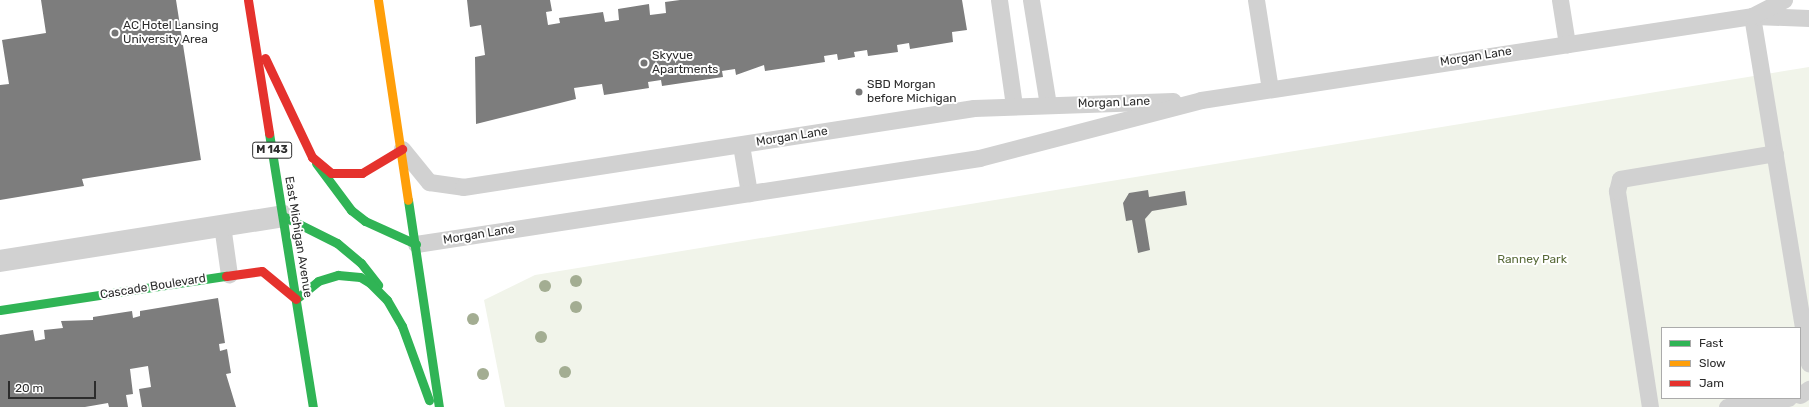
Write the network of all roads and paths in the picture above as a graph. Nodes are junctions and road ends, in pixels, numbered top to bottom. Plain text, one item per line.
1 (248, 0) edge
2 (378, 0) edge
3 (999, 0) edge
4 (1031, 0) edge
5 (1256, 0) edge
6 (1560, 0) edge
7 (1765, 0) edge
8 (1784, 0) edge
9 (1752, 16) junction
10 (1809, 18) edge
11 (253, 32) junction
12 (1567, 44) junction
13 (1270, 89) junction
14 (1201, 100) junction
15 (1048, 105) junction
16 (1014, 106) junction
17 (741, 145) junction
18 (402, 149) junction
19 (1775, 153) junction
20 (312, 157) junction
21 (749, 193) junction
22 (283, 216) junction
23 (222, 226) junction
24 (416, 244) junction
25 (0, 261) edge
26 (230, 275) junction
27 (296, 299) junction
28 (387, 300) junction
29 (0, 310) edge
30 (1809, 362) edge
31 (1781, 399) edge
32 (313, 407) edge
33 (431, 407) edge
34 (439, 407) edge
35 (1650, 407) edge
36 (1727, 407) edge

1 - 11 main road, East Michigan Avenue / M 143
2 - 18 main road
3 - 16 lane
4 - 15 lane
5 - 13 lane
6 - 12 lane
7 - 9 lane
8 - 9 lane, Morgan Lane
9 - 10 lane
9 - 12 lane, Morgan Lane
9 - 19 lane
11 - 20 main road
11 - 22 main road, East Michigan Avenue / M 143
12 - 13 lane, Morgan Lane
13 - 14 lane, Morgan Lane
14 - 15 lane, Morgan Lane
14 - 21 lane, Morgan Lane
15 - 16 lane, Morgan Lane
16 - 17 lane, Morgan Lane
17 - 18 lane, Morgan Lane
17 - 21 lane
18 - 20 main road
18 - 24 main road
19 - 30 lane
19 - 35 lane
20 - 24 main road
21 - 24 lane, Morgan Lane
22 - 23 street
22 - 27 main road, East Michigan Avenue / M 143
22 - 28 main road
23 - 25 street
23 - 26 lane
24 - 34 main road
26 - 27 main road, Cascade Boulevard
26 - 29 main road, Cascade Boulevard
27 - 28 main road
27 - 32 main road, East Michigan Avenue / M 143
28 - 33 main road
31 - 36 lane

